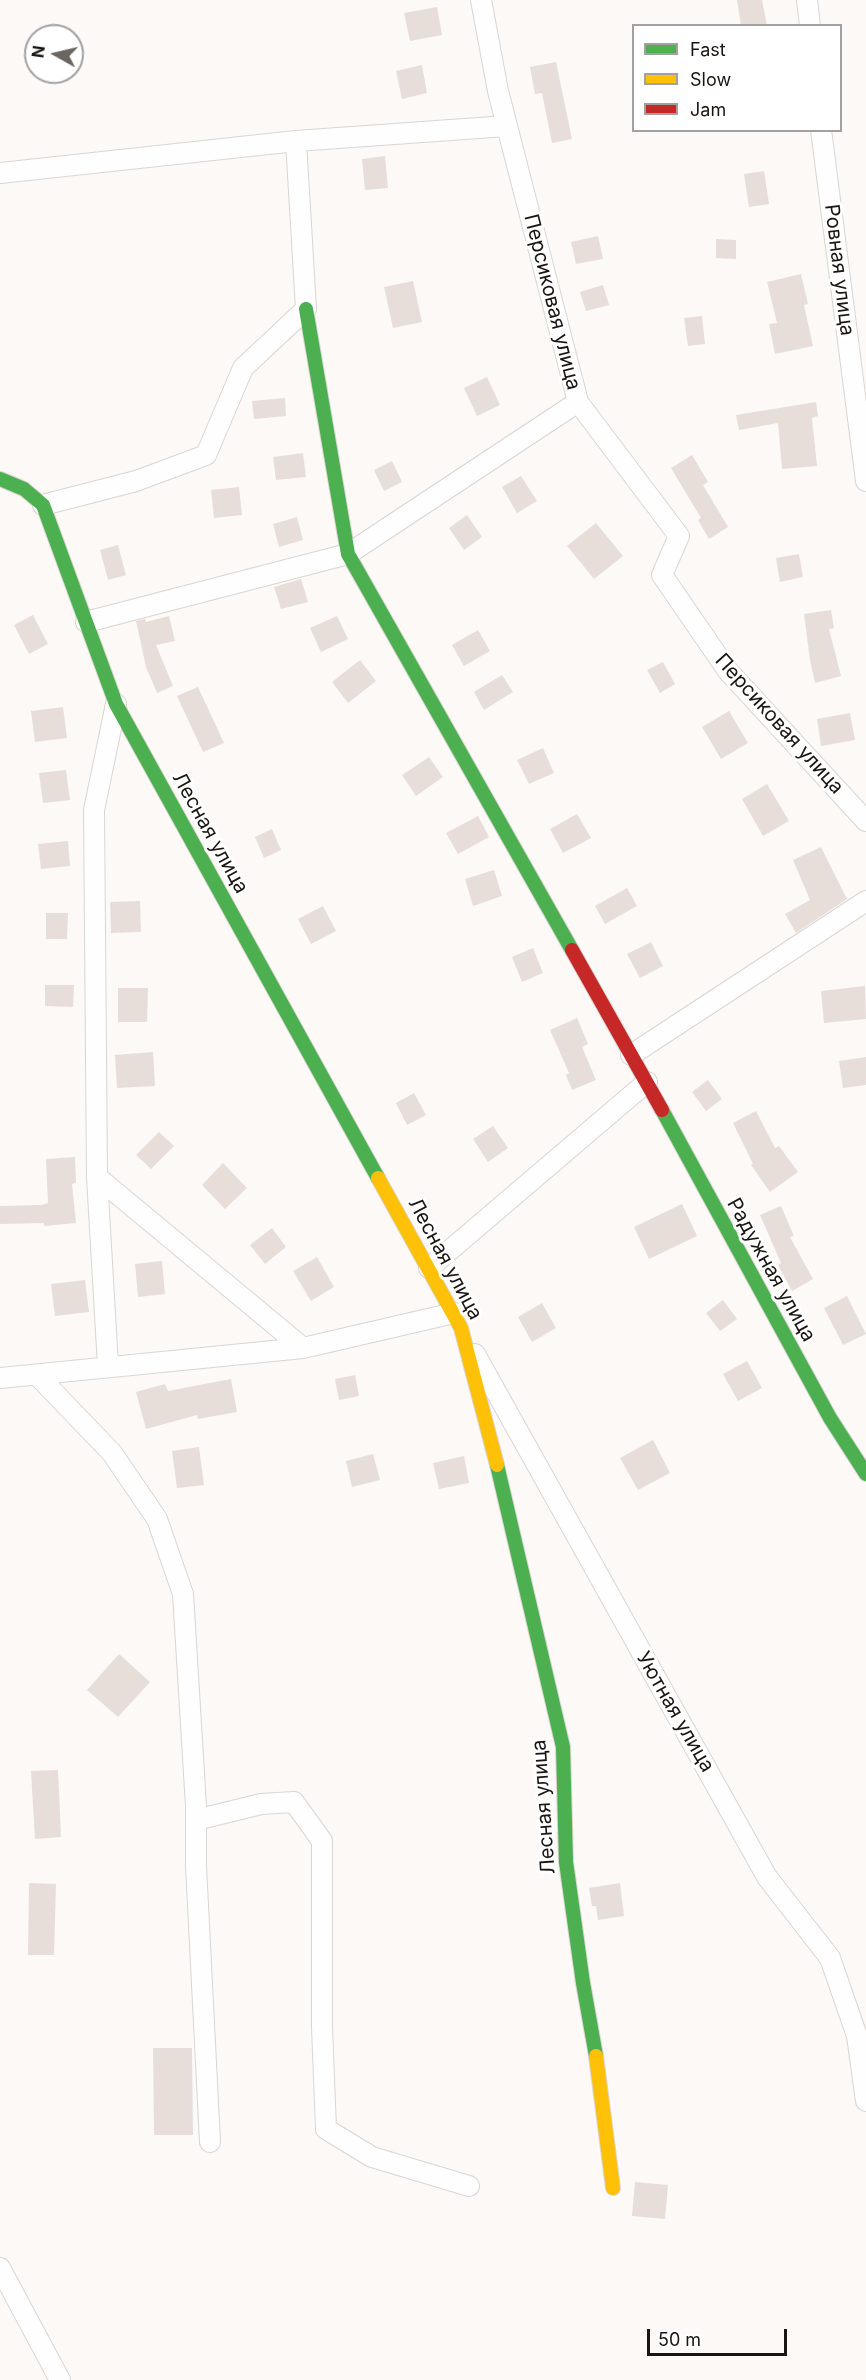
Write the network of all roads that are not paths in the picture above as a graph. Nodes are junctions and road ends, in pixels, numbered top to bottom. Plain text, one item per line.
1 (481, 0) edge
2 (807, 0) edge
3 (810, 24) edge
4 (507, 126) junction
5 (820, 132) edge
6 (296, 141) junction
7 (0, 172) edge
8 (306, 309) junction
9 (578, 402) junction
10 (0, 478) edge
11 (866, 482) edge
12 (44, 505) junction
13 (348, 554) junction
14 (86, 622) junction
15 (116, 704) junction
16 (866, 821) edge
17 (866, 901) edge
18 (632, 1055) junction
19 (646, 1082) junction
20 (97, 1177) junction
21 (429, 1268) junction
22 (457, 1321) junction
23 (303, 1348) junction
24 (108, 1366) junction
25 (38, 1376) junction
26 (0, 1378) edge
27 (866, 1474) edge
28 (196, 1820) junction
29 (866, 2101) edge
30 (210, 2142) dead end
31 (469, 2186) dead end
32 (613, 2188) dead end
33 (0, 2268) edge
34 (60, 2380) edge

1 - 4 street, Персиковая улица
2 - 3 street
4 - 6 street
4 - 9 street, Персиковая улица
5 - 11 street, Ровная улица
6 - 7 street
6 - 8 street
8 - 12 street
8 - 13 street
9 - 13 street
9 - 16 street, Персиковая улица
10 - 12 street
12 - 14 street, Лесная улица
13 - 14 street
13 - 18 street
14 - 15 street, Лесная улица
15 - 20 street
15 - 21 street, Лесная улица
17 - 18 street
18 - 19 street
19 - 21 street
19 - 27 street, Радужная улица
20 - 23 street
20 - 24 street
21 - 22 street, Лесная улица
22 - 23 street
22 - 29 street, Уютная улица
22 - 32 street, Лесная улица
23 - 24 street
24 - 25 street
25 - 26 street
25 - 28 street
28 - 30 street
28 - 31 street
33 - 34 street

